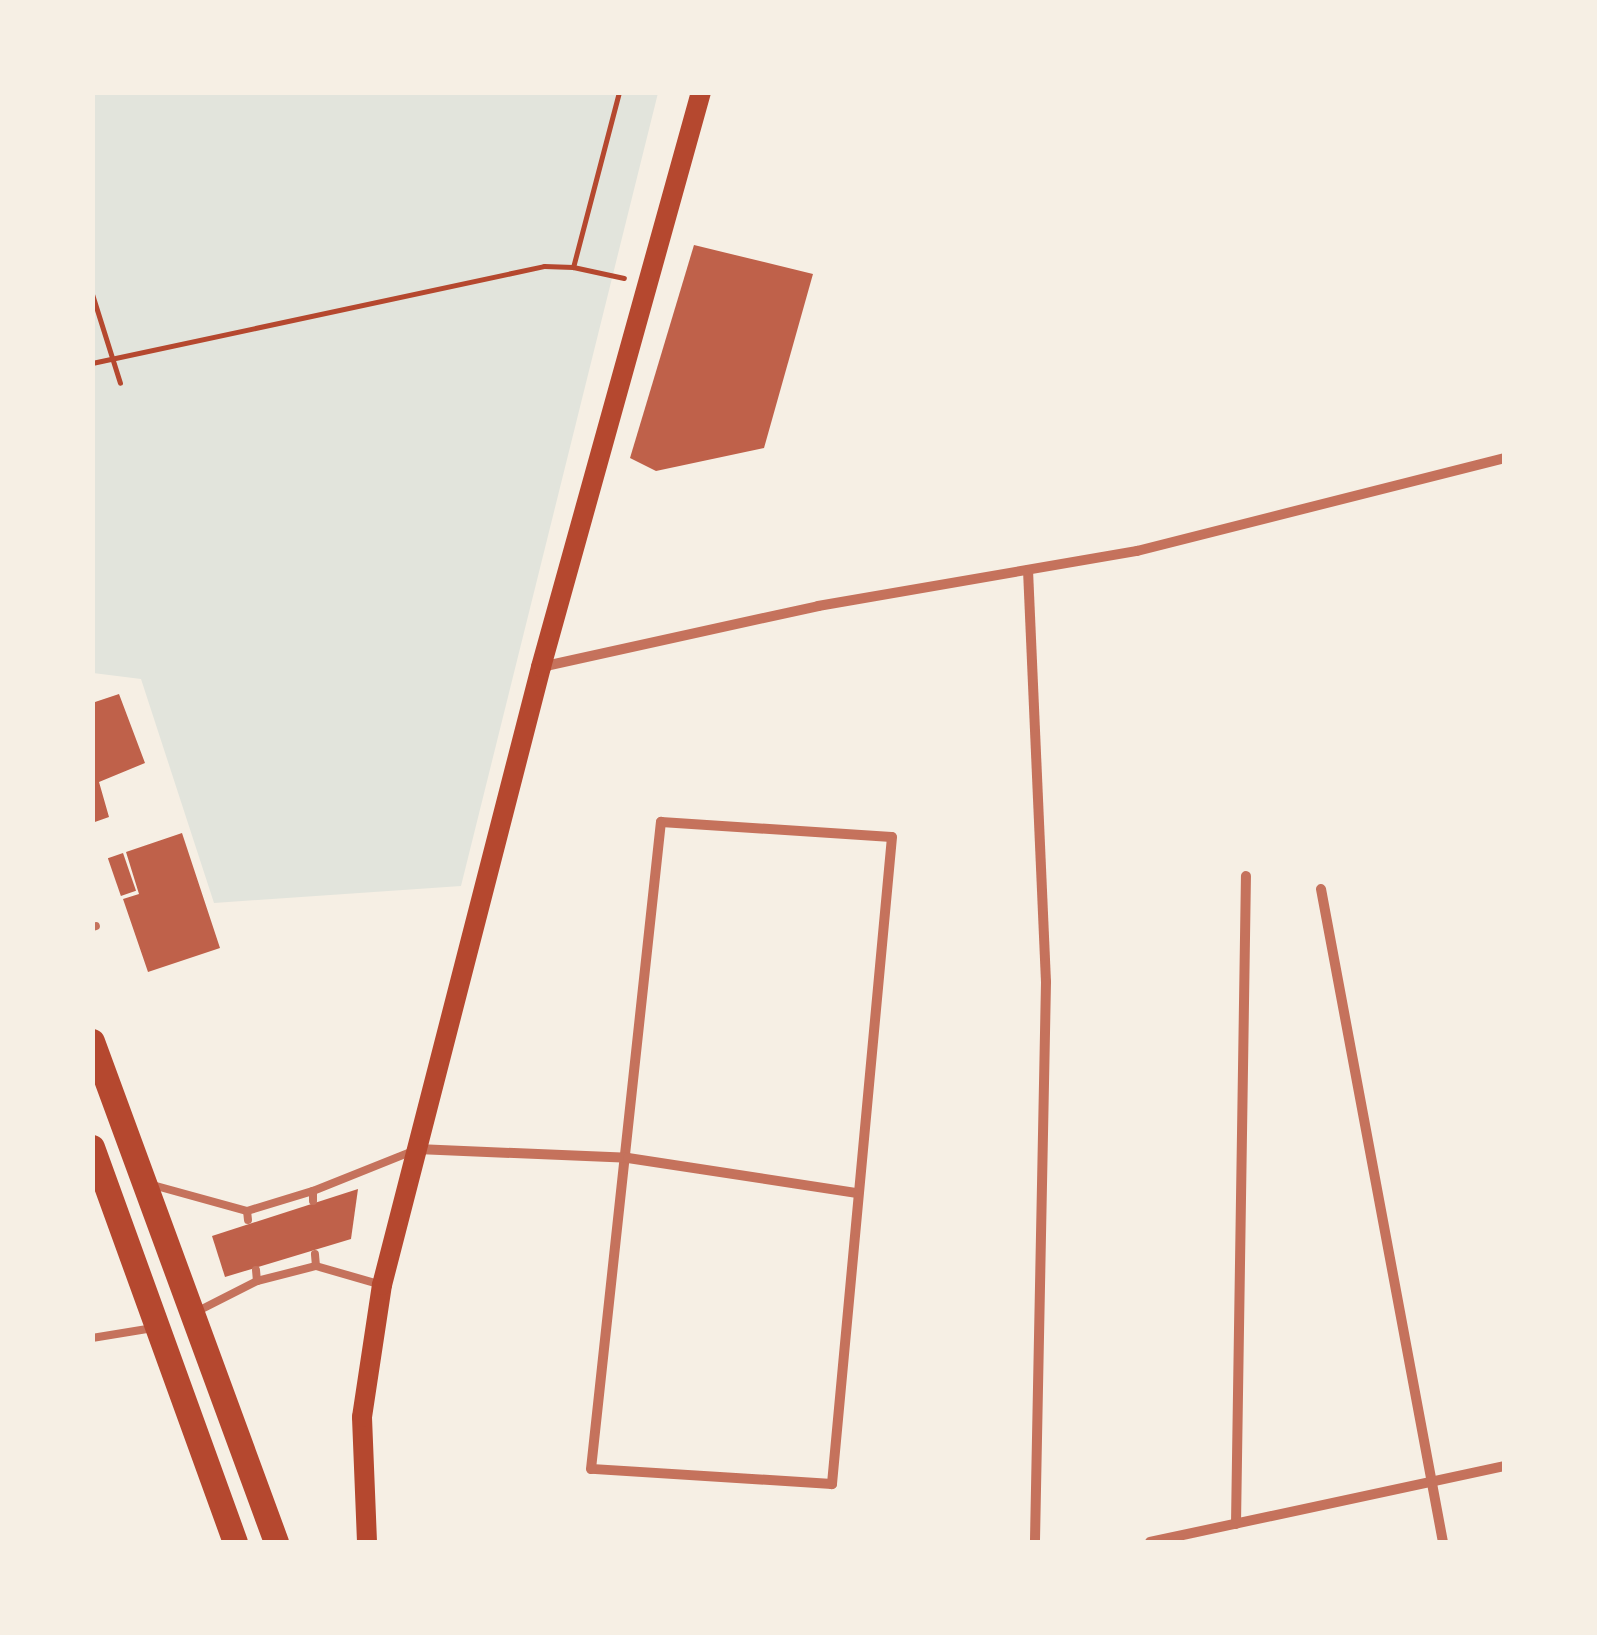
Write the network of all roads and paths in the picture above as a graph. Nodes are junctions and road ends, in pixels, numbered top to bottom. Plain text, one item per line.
1 (619, 92) edge
2 (701, 92) edge
3 (573, 267) junction
4 (650, 288) junction
5 (92, 294) edge
6 (112, 359) junction
7 (92, 363) edge
8 (120, 383) dead end
9 (1504, 458) edge
10 (1028, 570) junction
11 (541, 667) junction
12 (1246, 876) dead end
13 (1321, 889) dead end
14 (92, 1041) edge
15 (92, 1147) edge
16 (417, 1149) junction
17 (628, 1158) junction
18 (140, 1181) junction
19 (857, 1193) junction
20 (315, 1254) dead end
21 (316, 1266) junction
22 (382, 1285) junction
23 (189, 1316) junction
24 (157, 1328) junction
25 (92, 1338) edge
26 (1504, 1466) edge
27 (1431, 1482) junction
28 (1236, 1524) junction
29 (235, 1542) edge
30 (276, 1542) edge
31 (367, 1542) edge
32 (1034, 1542) edge
33 (1150, 1542) edge
34 (1443, 1542) edge

1 - 3 path
2 - 4 main road
3 - 4 path
3 - 6 path
4 - 11 main road
5 - 6 path
6 - 7 path
6 - 8 path
9 - 10 street
10 - 11 street
10 - 32 street
11 - 16 main road
12 - 28 street
13 - 27 street
14 - 18 highway
15 - 24 highway
16 - 17 street
16 - 18 lane
16 - 22 main road
17 - 19 street
17 - 19 street
17 - 19 street
18 - 23 highway
20 - 21 lane
21 - 22 lane
21 - 23 lane
22 - 31 main road
23 - 30 highway
24 - 25 lane
24 - 29 highway
26 - 27 street
27 - 28 street
27 - 34 street
28 - 33 street

